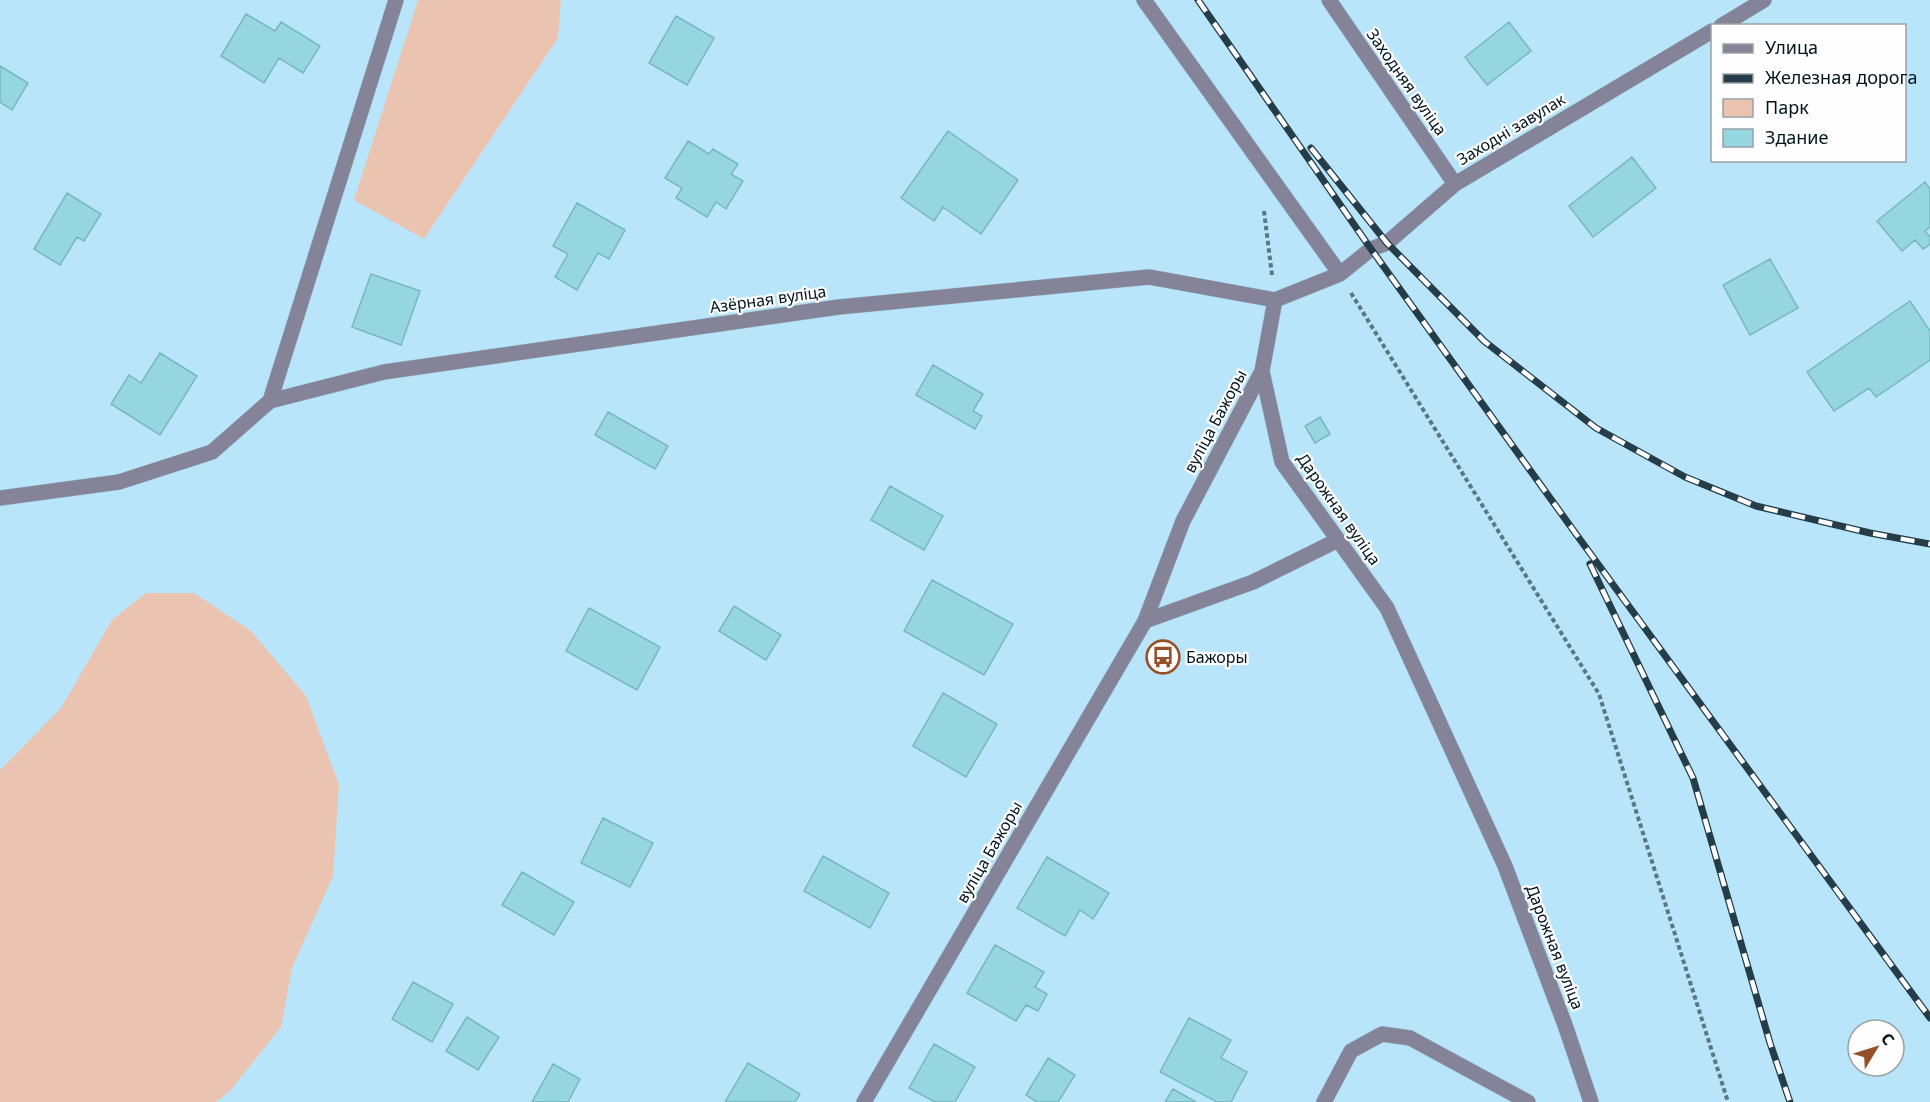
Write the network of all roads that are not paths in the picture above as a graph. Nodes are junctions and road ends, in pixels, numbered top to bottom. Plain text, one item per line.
1 (396, 0) edge
2 (1144, 0) edge
3 (1329, 0) edge
4 (1764, 0) edge
5 (1724, 24) edge
6 (1711, 32) edge
7 (1455, 184) junction
8 (1340, 274) junction
9 (1275, 300) junction
10 (1262, 371) junction
11 (270, 401) junction
12 (0, 498) edge
13 (1338, 540) junction
14 (1145, 621) junction
15 (864, 1102) edge
16 (1324, 1102) edge
17 (1528, 1102) edge
18 (1591, 1102) edge

1 - 11 street
2 - 8 street
3 - 7 street, Заходняя вуліца
4 - 5 street
6 - 7 street, Заходні завулак
7 - 8 street, Заходні завулак
8 - 9 street
9 - 10 street, Дарожная вуліца
9 - 11 street, Азёрная вуліца
10 - 13 street, Дарожная вуліца
10 - 14 street, вуліца Бажоры
11 - 12 street, Азёрная вуліца
13 - 14 street
13 - 18 street, Дарожная вуліца
14 - 15 street, вуліца Бажоры
16 - 17 street

